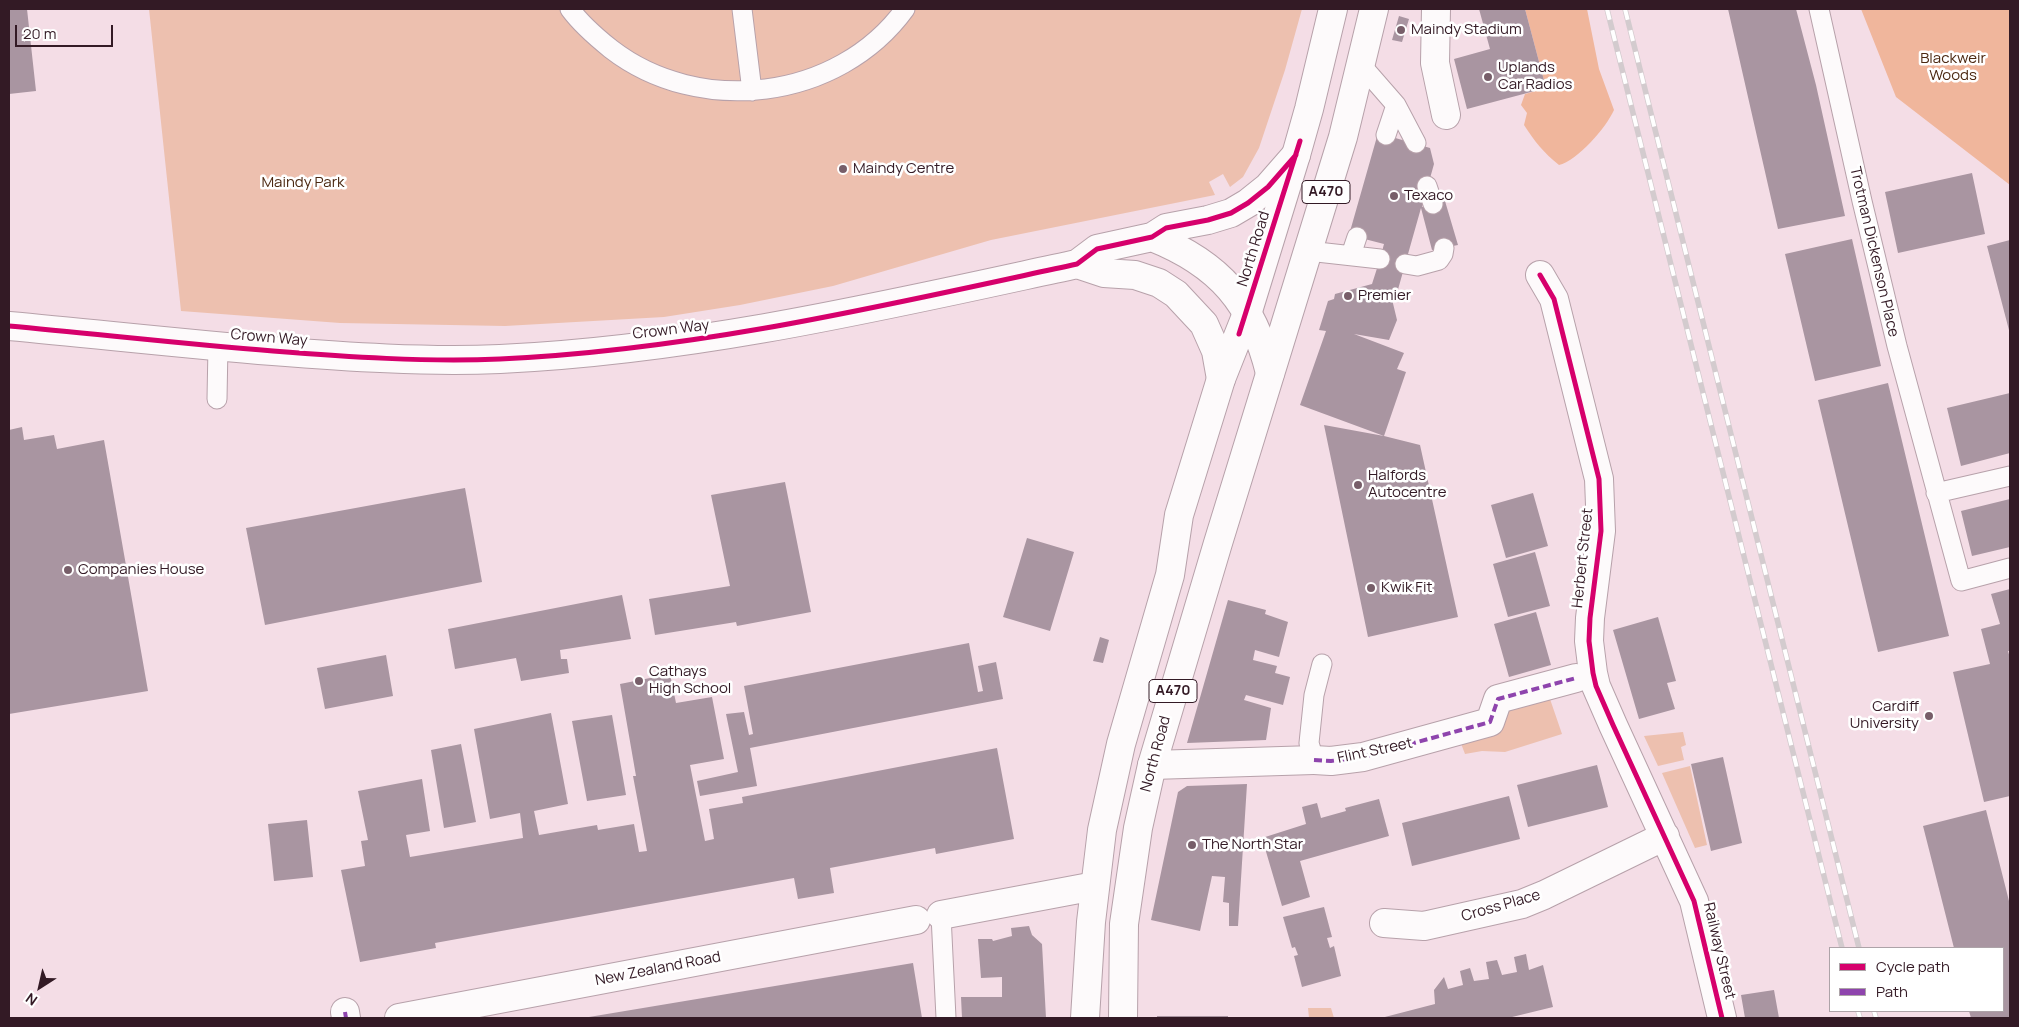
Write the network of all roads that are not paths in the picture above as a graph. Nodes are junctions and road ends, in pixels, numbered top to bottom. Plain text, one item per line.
1 (570, 9) edge
2 (742, 9) edge
3 (905, 9) edge
4 (1333, 9) edge
5 (1374, 9) edge
6 (1436, 9) edge
7 (1819, 9) edge
8 (1362, 66) junction
9 (752, 91) junction
10 (1446, 115) dead end
11 (1403, 136) dead end
12 (1296, 155) junction
13 (1152, 237) junction
14 (1444, 248) dead end
15 (1308, 250) junction
16 (1366, 250) dead end
17 (1077, 264) junction
18 (1405, 264) dead end
19 (1540, 275) dead end
20 (1248, 311) junction
21 (9, 326) edge
22 (218, 346) junction
23 (1270, 373) junction
24 (1221, 379) junction
25 (216, 399) dead end
26 (2010, 476) edge
27 (1936, 493) junction
28 (2010, 568) edge
29 (1322, 664) dead end
30 (1576, 678) dead end
31 (1314, 760) junction
32 (1152, 765) junction
33 (1665, 836) junction
34 (1095, 886) junction
35 (929, 918) junction
36 (1384, 923) dead end
37 (399, 1018) edge
38 (946, 1018) edge
39 (1085, 1018) edge
40 (1123, 1018) edge
41 (1722, 1018) edge

1 - 9 lane
2 - 9 lane
3 - 9 lane
4 - 12 street, North Road / A470
5 - 8 street, North Road / A470
6 - 10 street
7 - 27 lane, Trotman Dickenson Place
8 - 11 lane
8 - 15 street, North Road / A470
12 - 13 street, Crown Way
12 - 20 street, North Road / A470
13 - 17 street, Crown Way
13 - 20 street
14 - 18 lane
15 - 16 lane
15 - 23 street, North Road / A470
17 - 22 street, Crown Way
17 - 24 street, Crown Way
19 - 33 street, Herbert Street
20 - 23 street
20 - 24 street, North Road / A470
21 - 22 street, Crown Way
22 - 25 lane
23 - 32 street, North Road / A470
24 - 34 street, North Road / A470
26 - 27 lane
27 - 28 lane, Trotman Dickenson Place
29 - 31 lane
30 - 31 street, Flint Street
31 - 32 street, Flint Street
32 - 40 street, North Road / A470
33 - 36 street, Cross Place
33 - 41 street, Railway Street
34 - 35 street, New Zealand Road
34 - 39 street, North Road / A470
35 - 37 street, New Zealand Road
35 - 38 lane

